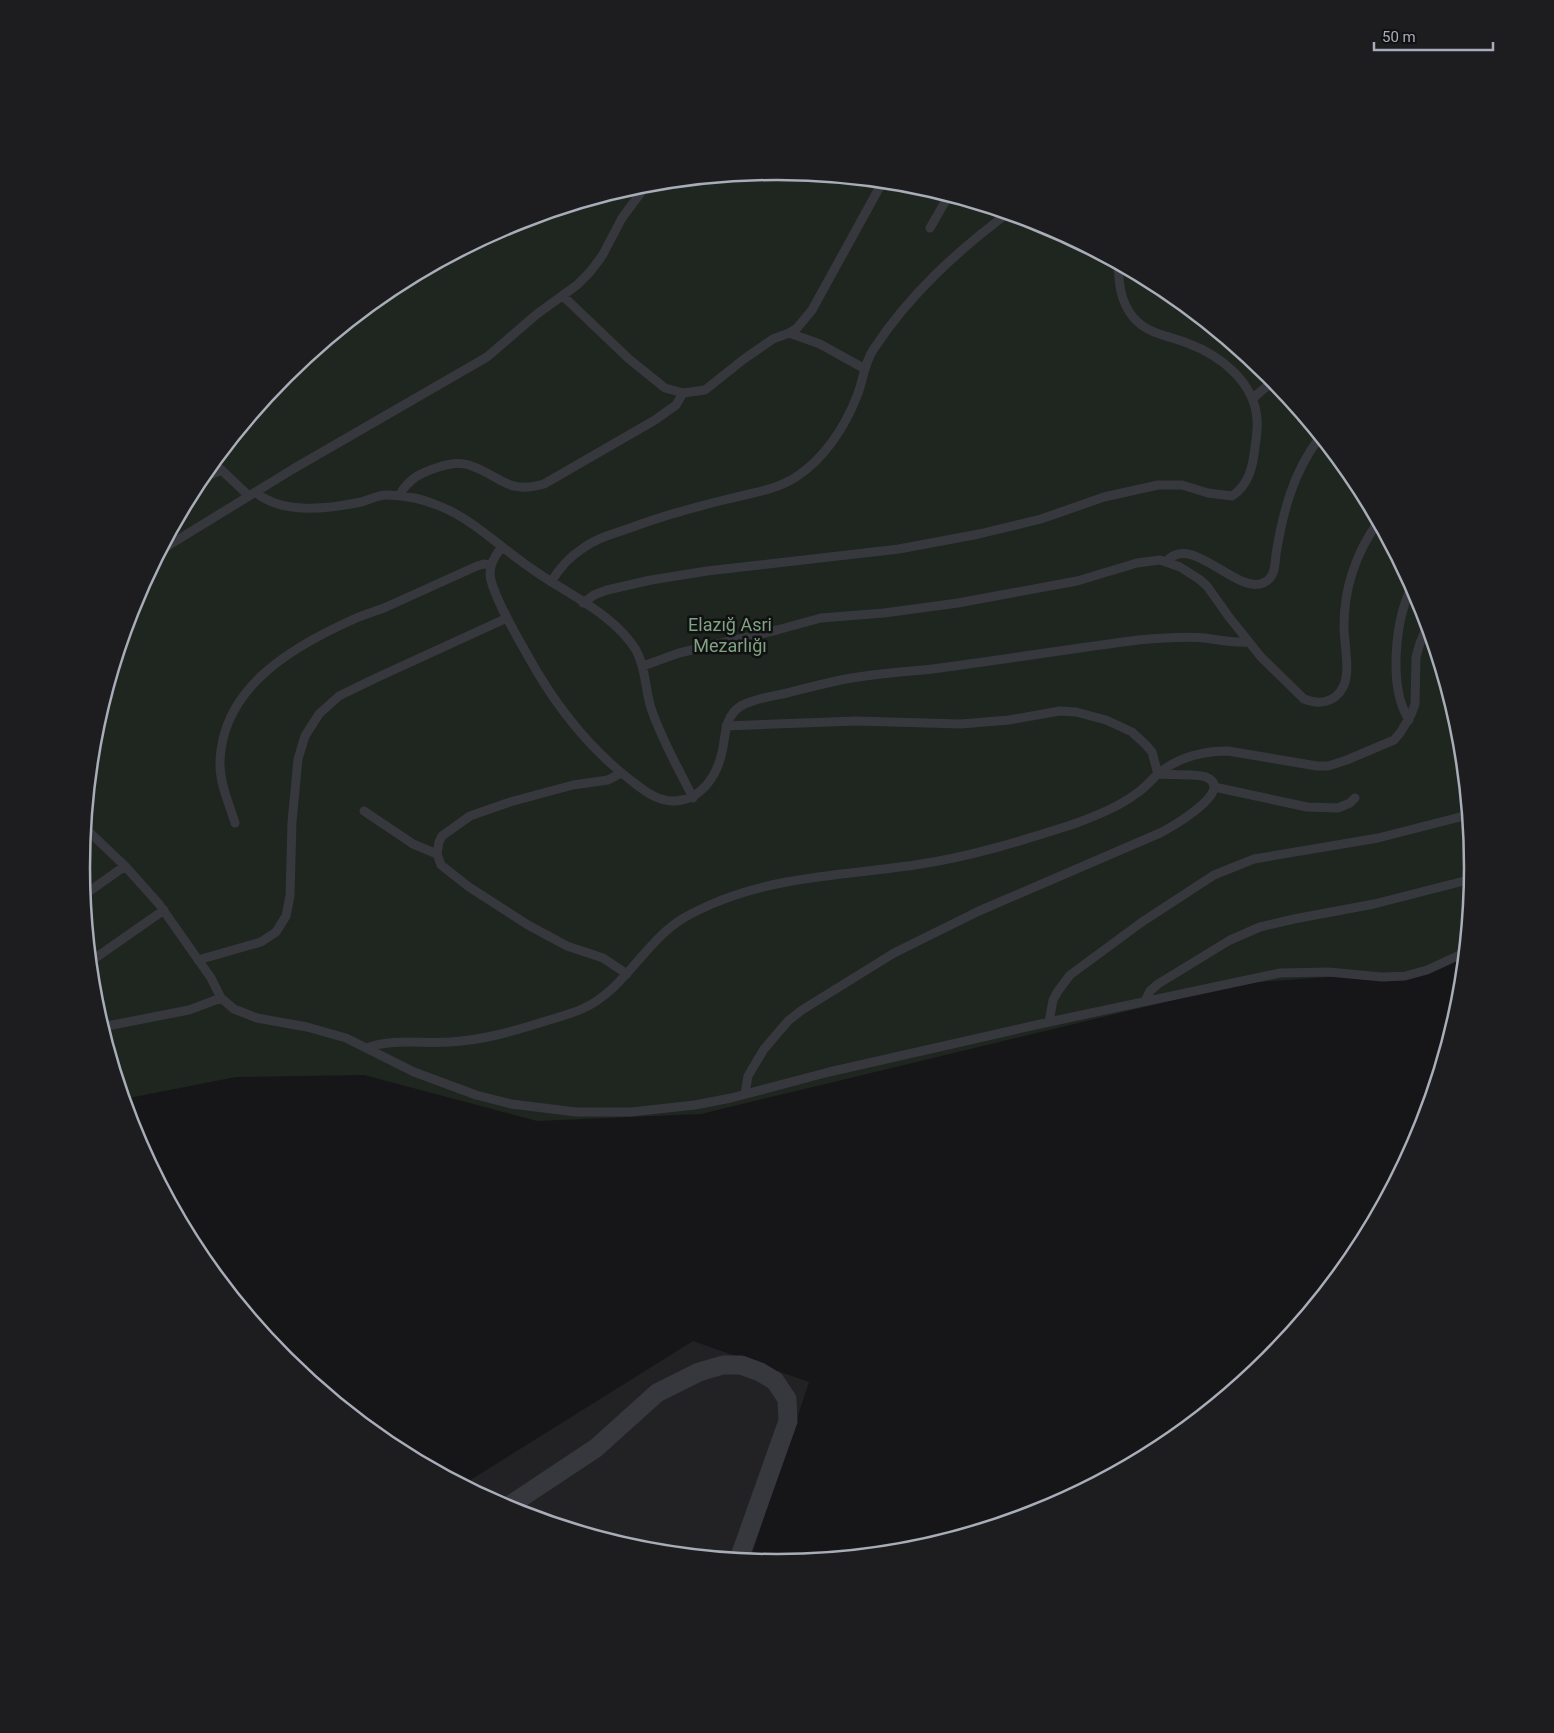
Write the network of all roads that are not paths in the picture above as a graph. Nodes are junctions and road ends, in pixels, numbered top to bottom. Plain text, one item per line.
1 (880, 187) edge
2 (640, 194) edge
3 (945, 201) edge
4 (1002, 218) edge
5 (930, 228) dead end
6 (1118, 271) edge
7 (563, 296) junction
8 (789, 333) junction
9 (865, 369) junction
10 (1267, 386) edge
11 (683, 393) junction
12 (1252, 399) junction
13 (1317, 442) edge
14 (219, 467) edge
15 (222, 470) junction
16 (214, 473) edge
17 (252, 494) junction
18 (399, 496) junction
19 (1374, 528) edge
20 (171, 544) edge
21 (502, 547) junction
22 (1166, 562) junction
23 (491, 565) junction
24 (551, 582) junction
25 (1408, 596) edge
26 (583, 603) junction
27 (507, 618) junction
28 (1424, 635) edge
29 (1248, 642) junction
30 (644, 666) junction
31 (1409, 720) junction
32 (726, 726) junction
33 (621, 773) junction
34 (1158, 774) junction
35 (1214, 787) junction
36 (693, 798) junction
37 (1355, 798) dead end
38 (364, 811) dead end
39 (1462, 816) edge
40 (235, 823) dead end
41 (91, 833) edge
42 (437, 854) junction
43 (125, 866) junction
44 (1464, 880) edge
45 (91, 890) edge
46 (164, 910) junction
47 (1458, 956) edge
48 (96, 957) edge
49 (198, 960) junction
50 (627, 974) junction
51 (221, 998) junction
52 (1145, 1001) junction
53 (1049, 1022) junction
54 (109, 1026) edge
55 (366, 1048) junction
56 (745, 1094) junction
57 (515, 1501) edge
58 (741, 1552) edge

1 - 8 lane
2 - 7 lane
3 - 5 lane
4 - 9 lane
6 - 12 lane
7 - 11 lane
7 - 17 lane
8 - 9 lane
8 - 11 lane
9 - 24 lane
10 - 12 lane
11 - 18 lane
12 - 26 lane
13 - 22 lane
14 - 15 lane
15 - 16 lane
15 - 17 lane
17 - 18 lane
17 - 20 lane
18 - 21 lane
19 - 29 lane
21 - 23 lane
21 - 24 lane
22 - 29 lane
22 - 30 lane
23 - 27 lane
23 - 40 lane
24 - 26 lane
25 - 31 lane
26 - 30 lane
27 - 33 lane
27 - 49 lane
28 - 31 lane
29 - 32 lane
30 - 36 lane
31 - 34 lane
32 - 34 lane
32 - 36 lane
33 - 36 lane
33 - 42 lane
34 - 35 lane
34 - 50 lane
35 - 37 lane
35 - 56 lane
38 - 42 lane
39 - 53 lane
41 - 43 lane
42 - 50 lane
43 - 45 lane
43 - 46 lane
44 - 52 lane
46 - 48 lane
46 - 49 lane
47 - 52 lane
49 - 51 lane
50 - 55 lane
51 - 54 lane
51 - 55 lane
52 - 53 lane
53 - 56 lane
55 - 56 lane
57 - 58 street

